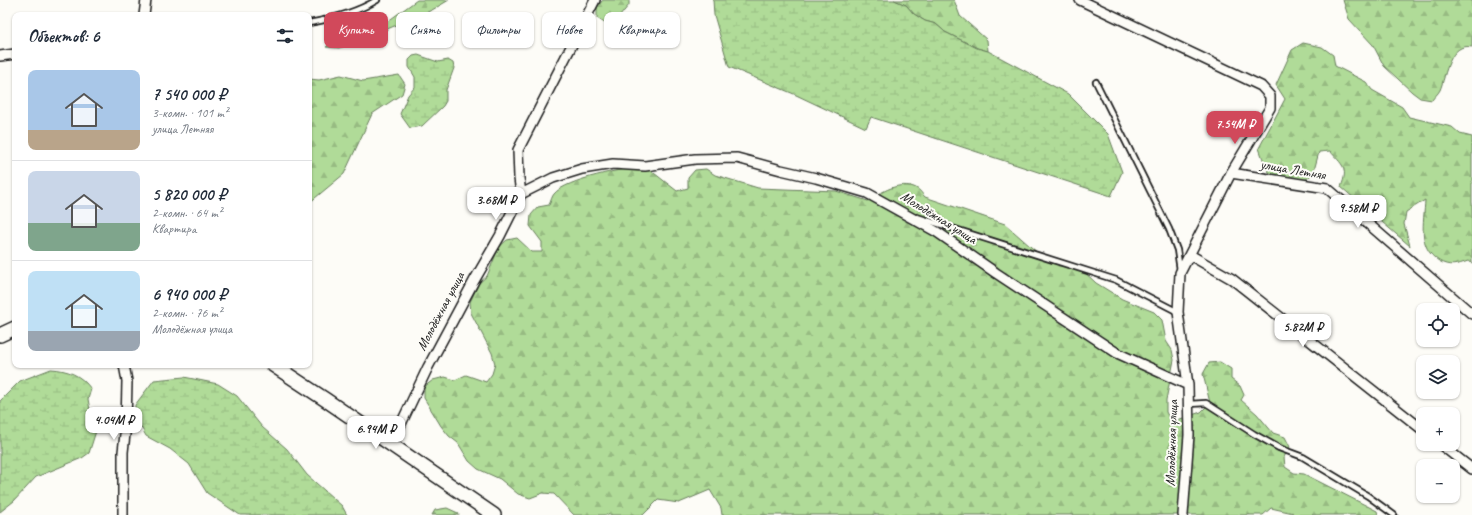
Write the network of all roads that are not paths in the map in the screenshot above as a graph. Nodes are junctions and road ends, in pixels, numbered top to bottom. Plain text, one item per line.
1 (146, 0) edge
2 (377, 0) edge
3 (595, 0) edge
4 (1080, 0) edge
5 (144, 12) edge
6 (312, 22) edge
7 (12, 54) edge
8 (0, 56) edge
9 (1096, 82) dead end
10 (1231, 172) junction
11 (521, 194) junction
12 (900, 212) junction
13 (1190, 255) junction
14 (1180, 273) junction
15 (1178, 312) junction
16 (1472, 314) edge
17 (12, 329) edge
18 (0, 335) edge
19 (125, 368) edge
20 (277, 368) edge
21 (1188, 385) junction
22 (1189, 404) junction
23 (1416, 424) edge
24 (390, 445) junction
25 (1449, 451) edge
26 (1472, 469) edge
27 (123, 515) edge
28 (494, 515) edge
29 (1184, 515) edge
30 (1394, 515) edge

1 - 5 street
2 - 6 lane
3 - 11 street
4 - 10 street
7 - 8 street
9 - 14 lane
10 - 13 street
10 - 16 street, улица Летняя
11 - 12 street, Молодёжная улица
11 - 24 street, Молодёжная улица
12 - 15 lane
12 - 21 street, Молодёжная улица
13 - 14 street
13 - 23 street
14 - 15 street
15 - 21 street
17 - 18 street
19 - 27 street
20 - 24 street
21 - 22 street, Молодёжная улица
22 - 29 street, Молодёжная улица
22 - 30 lane
24 - 28 street
25 - 26 street

